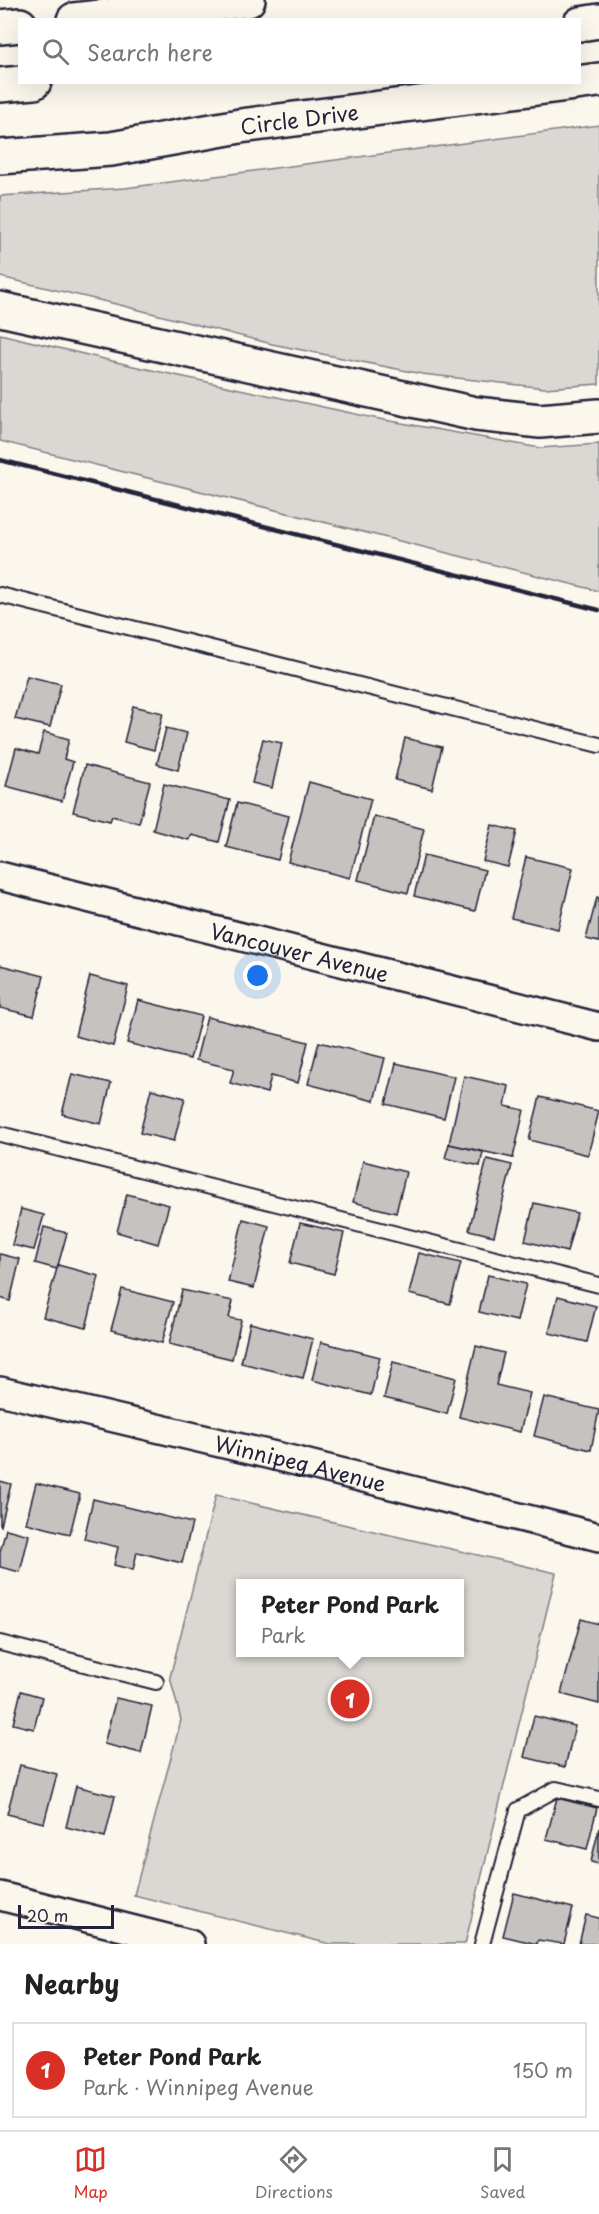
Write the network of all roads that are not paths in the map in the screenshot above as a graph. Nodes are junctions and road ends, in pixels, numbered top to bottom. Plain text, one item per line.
1 (248, 0) edge
2 (91, 18) edge
3 (599, 21) edge
4 (581, 24) edge
5 (18, 25) edge
6 (0, 27) edge
7 (599, 80) edge
8 (581, 82) edge
9 (18, 83) edge
10 (568, 84) edge
11 (0, 85) edge
12 (0, 157) edge
13 (0, 309) edge
14 (599, 416) edge
15 (0, 595) edge
16 (599, 745) edge
17 (0, 876) edge
18 (599, 1027) edge
19 (0, 1134) edge
20 (599, 1285) edge
21 (0, 1391) edge
22 (599, 1537) edge
23 (0, 1642) edge
24 (156, 1682) dead end
25 (599, 1799) edge
26 (0, 1896) edge
27 (190, 1944) edge
28 (482, 1944) edge

1 - 2 highway
3 - 4 highway
5 - 6 highway
7 - 8 highway, Circle Drive
9 - 11 highway
10 - 12 highway, Circle Drive
13 - 14 highway
15 - 16 lane
17 - 18 street, Vancouver Avenue
19 - 20 lane
21 - 22 street, Winnipeg Avenue
23 - 24 lane
25 - 28 lane
26 - 27 street

